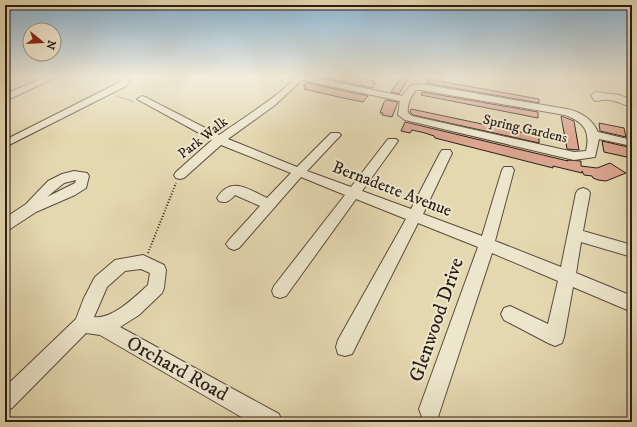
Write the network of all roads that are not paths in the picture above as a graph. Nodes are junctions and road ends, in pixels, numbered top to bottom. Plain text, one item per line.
1 (97, 97) edge
2 (279, 97) edge
3 (395, 97) edge
4 (482, 97) edge
5 (611, 97) edge
6 (142, 98) road end
7 (405, 99) joint
8 (632, 104) edge
9 (593, 134) junction
10 (335, 135) dead end
11 (220, 140) junction
12 (392, 141) dead end
13 (632, 143) edge
14 (5, 144) edge
15 (446, 153) dead end
16 (508, 170) dead end
17 (299, 172) junction
18 (180, 175) road end
19 (583, 193) dead end
20 (354, 194) junction
21 (224, 198) dead end
22 (269, 205) junction
23 (31, 208) dead end
24 (414, 218) junction
25 (5, 225) edge
26 (575, 234) junction
27 (234, 244) dead end
28 (487, 244) junction
29 (632, 251) edge
30 (567, 278) junction
31 (280, 291) dead end
32 (632, 304) edge
33 (510, 314) dead end
34 (83, 324) junction
35 (103, 327) junction
36 (345, 347) dead end
37 (5, 401) edge
38 (430, 409) dead end
39 (272, 422) edge

1 - 14 street
2 - 11 street, Park Walk
3 - 7 street
4 - 9 street, Spring Gardens
5 - 8 street
6 - 11 street, Bernadette Avenue
7 - 9 street, Spring Gardens
9 - 13 street, Spring Gardens
10 - 17 street
11 - 17 street, Bernadette Avenue
11 - 18 street, Park Walk
12 - 20 street
15 - 24 street
16 - 28 street, Glenwood Drive
17 - 20 street, Bernadette Avenue
17 - 22 street
19 - 26 street
20 - 24 street, Bernadette Avenue
20 - 31 street
21 - 22 street
22 - 27 street
23 - 25 street
24 - 28 street, Bernadette Avenue
24 - 36 street
26 - 29 street
26 - 30 street
28 - 30 street, Bernadette Avenue
28 - 38 street, Glenwood Drive
30 - 32 street, Bernadette Avenue
30 - 33 street
34 - 35 street
34 - 35 street
34 - 37 street
35 - 39 street, Orchard Road

